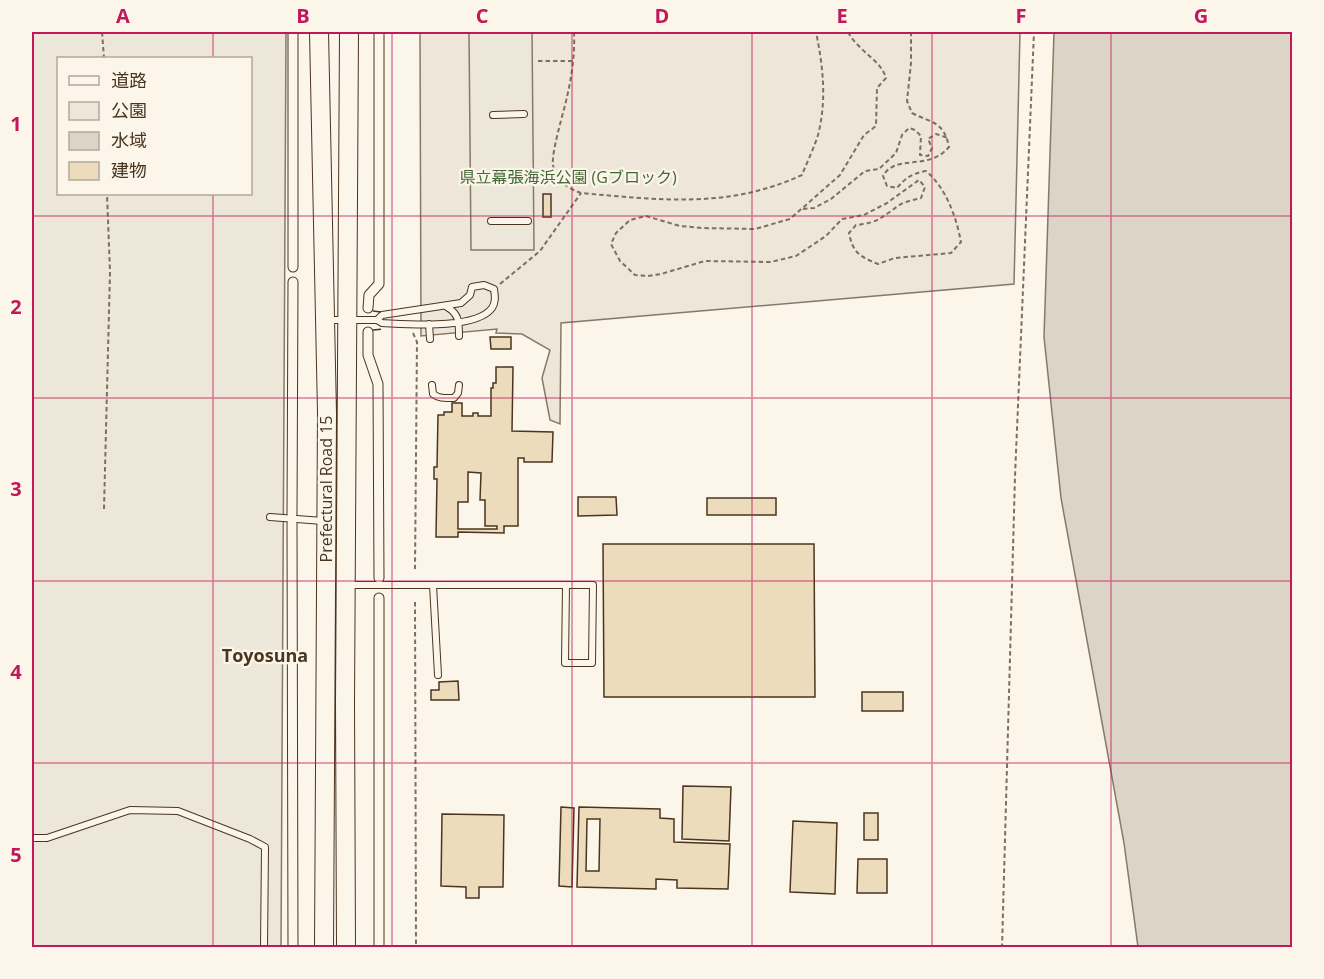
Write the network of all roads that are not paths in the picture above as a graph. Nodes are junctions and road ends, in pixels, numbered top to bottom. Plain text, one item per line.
1 (293, 32) edge
2 (319, 32) edge
3 (349, 32) edge
4 (379, 32) edge
5 (524, 114) dead end
6 (493, 115) dead end
7 (528, 220) dead end
8 (491, 221) dead end
9 (293, 267) dead end
10 (293, 282) dead end
11 (447, 307) junction
12 (368, 308) dead end
13 (325, 320) junction
14 (347, 320) junction
15 (376, 320) junction
16 (459, 322) junction
17 (429, 324) junction
18 (368, 332) dead end
19 (459, 336) dead end
20 (430, 339) dead end
21 (432, 385) dead end
22 (459, 385) dead end
23 (270, 517) dead end
24 (326, 521) junction
25 (379, 578) dead end
26 (346, 585) junction
27 (433, 585) junction
28 (566, 585) junction
29 (379, 598) dead end
30 (438, 675) dead end
31 (32, 838) edge
32 (264, 948) edge
33 (293, 948) edge
34 (324, 948) edge
35 (346, 948) edge
36 (380, 948) edge

1 - 9 street
2 - 13 main road, Prefectural Road 15
3 - 14 main road, Prefectural Road 15
4 - 12 street
5 - 6 lane
7 - 8 lane
10 - 33 street
11 - 15 lane
11 - 16 lane
11 - 16 lane
13 - 14 lane
13 - 24 main road, Prefectural Road 15
14 - 15 lane
14 - 26 main road, Prefectural Road 15
15 - 17 lane
16 - 17 lane
16 - 19 lane
17 - 20 lane
18 - 25 street
21 - 22 lane
23 - 24 lane
24 - 34 main road, Prefectural Road 15
26 - 27 lane
26 - 35 main road, Prefectural Road 15
27 - 28 lane
27 - 30 lane
28 - 28 lane
29 - 36 street
31 - 32 lane

